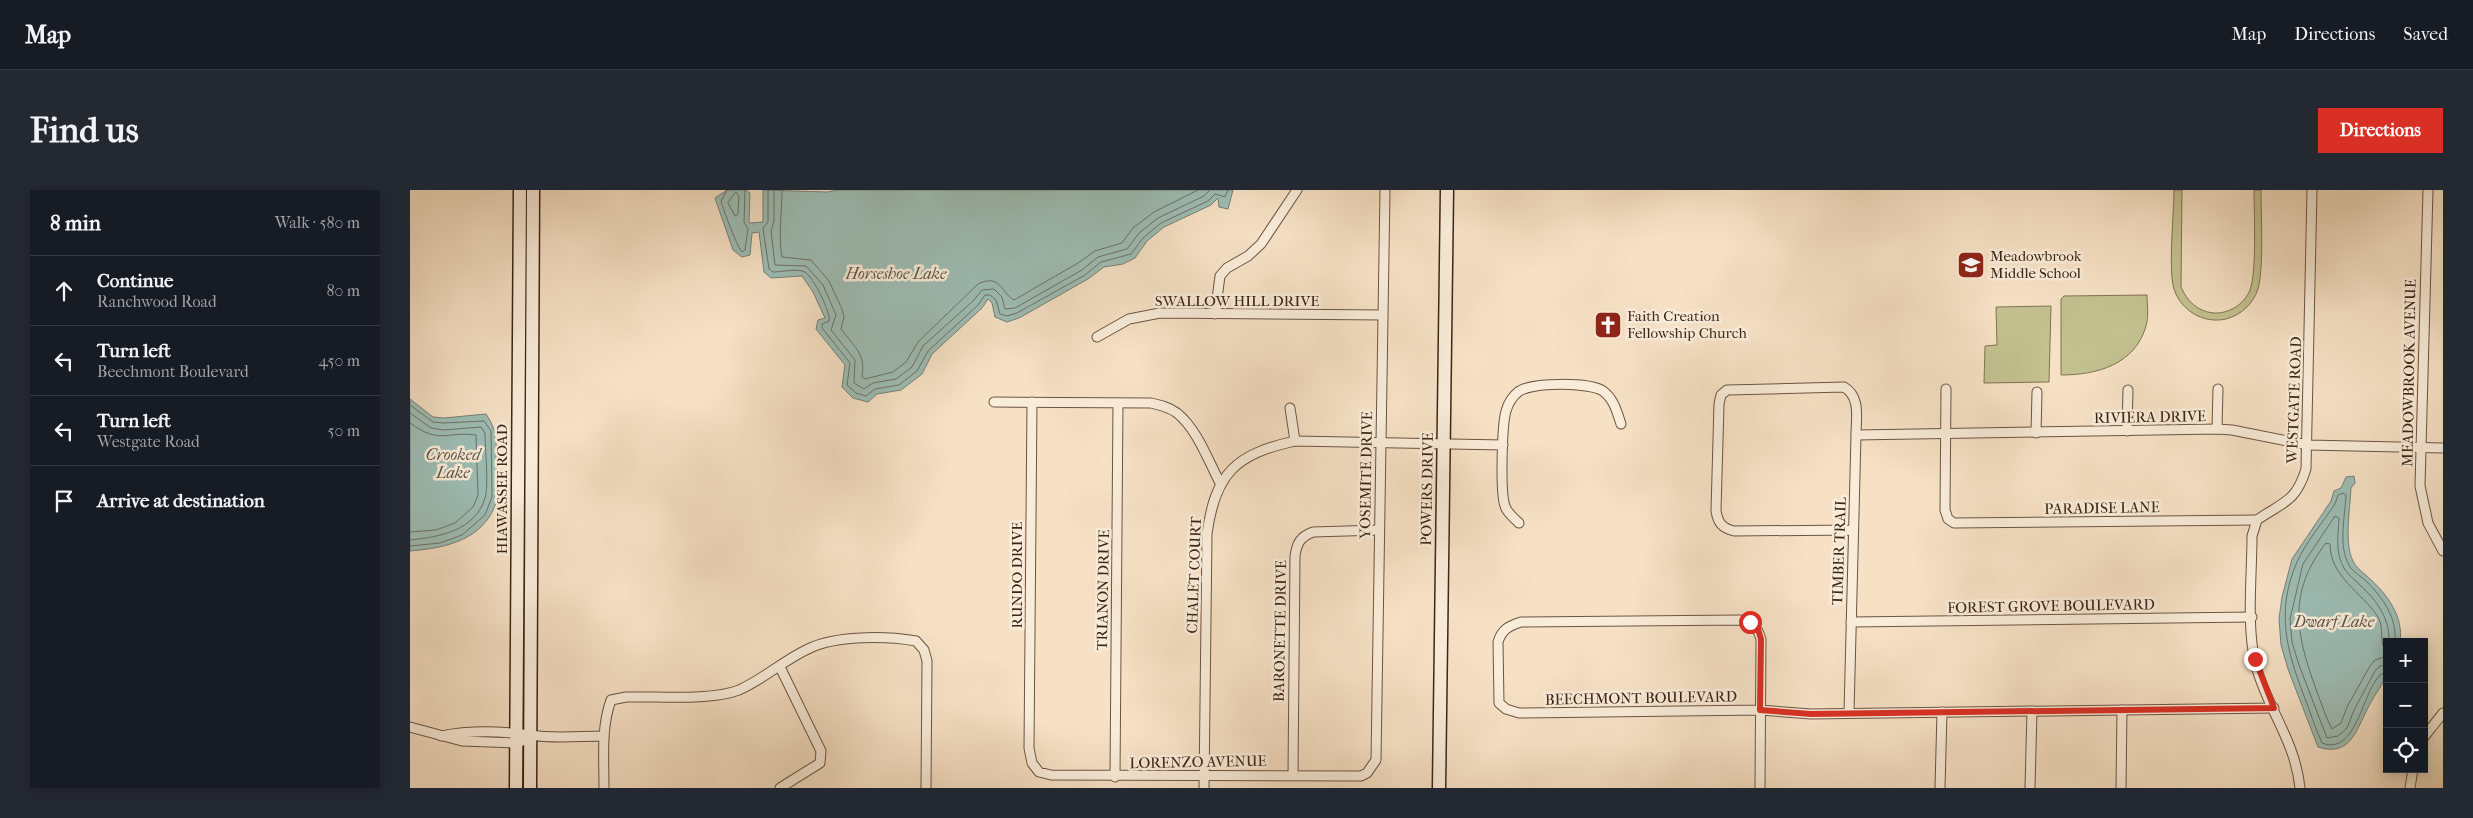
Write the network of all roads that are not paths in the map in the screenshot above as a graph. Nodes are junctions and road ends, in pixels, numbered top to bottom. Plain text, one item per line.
1 (520, 190) edge
2 (534, 190) edge
3 (1297, 190) edge
4 (1385, 190) edge
5 (1446, 190) edge
6 (2312, 190) edge
7 (2428, 190) edge
8 (520, 229) junction
9 (533, 229) junction
10 (1215, 314) junction
11 (1382, 315) junction
12 (1097, 337) dead end
13 (2218, 389) dead end
14 (1946, 390) dead end
15 (2128, 390) dead end
16 (2037, 392) dead end
17 (994, 402) dead end
18 (1032, 402) junction
19 (1118, 403) junction
20 (1290, 408) dead end
21 (1621, 424) dead end
22 (2218, 429) junction
23 (2127, 431) junction
24 (1946, 433) junction
25 (2036, 433) junction
26 (1856, 435) junction
27 (1295, 441) junction
28 (1380, 442) junction
29 (1444, 443) junction
30 (1503, 445) junction
31 (2308, 445) junction
32 (2420, 448) junction
33 (2443, 448) edge
34 (1220, 483) junction
35 (2257, 520) junction
36 (1519, 523) dead end
37 (1379, 530) junction
38 (1853, 530) junction
39 (2443, 551) edge
40 (531, 574) junction
41 (518, 575) junction
42 (2252, 616) junction
43 (1850, 622) junction
44 (780, 667) junction
45 (2274, 708) junction
46 (1760, 710) junction
47 (2122, 710) junction
48 (2032, 711) junction
49 (1942, 712) junction
50 (2443, 713) edge
51 (1849, 714) junction
52 (410, 727) edge
53 (2428, 732) edge
54 (530, 736) junction
55 (604, 736) junction
56 (517, 738) junction
57 (1029, 748) joint
58 (1376, 760) joint
59 (2412, 773) edge
60 (1204, 775) junction
61 (1293, 775) junction
62 (1115, 777) junction
63 (516, 788) edge
64 (530, 788) edge
65 (604, 788) edge
66 (780, 788) edge
67 (926, 788) edge
68 (1204, 788) edge
69 (1439, 788) edge
70 (1760, 788) edge
71 (1940, 788) edge
72 (2030, 788) edge
73 (2121, 788) edge
74 (2300, 788) edge
75 (2410, 788) edge

1 - 8 street, HIAWASSEE ROAD
2 - 9 street, HIAWASSEE ROAD
3 - 10 street
4 - 11 street, YOSEMITE DRIVE
5 - 29 street, POWERS DRIVE
6 - 31 street, WESTGATE ROAD
7 - 32 street, MEADOWBROOK AVENUE
8 - 9 street
8 - 41 street, HIAWASSEE ROAD
9 - 40 street, HIAWASSEE ROAD
10 - 11 street, SWALLOW HILL DRIVE
10 - 12 street, SWALLOW HILL DRIVE
11 - 28 street, YOSEMITE DRIVE
13 - 22 street
14 - 24 street
15 - 23 street
16 - 25 street
17 - 18 street
18 - 19 street
18 - 57 street, RUNDO DRIVE
19 - 34 street
19 - 62 street, TRIANON DRIVE
20 - 27 street
21 - 30 street
22 - 23 street, RIVIERA DRIVE
22 - 31 street, RIVIERA DRIVE
23 - 25 street, RIVIERA DRIVE
24 - 25 street, RIVIERA DRIVE
24 - 26 street, RIVIERA DRIVE
24 - 35 street, PARADISE LANE
26 - 38 street, TIMBER TRAIL
26 - 38 street, TIMBER TRAIL
27 - 28 street, CHALET COURT
27 - 34 street, CHALET COURT
28 - 29 street, CHALET COURT
28 - 37 street, YOSEMITE DRIVE
29 - 30 street, CHALET COURT
29 - 69 street, POWERS DRIVE
30 - 36 street
31 - 32 street, RIVIERA DRIVE
31 - 35 street, WESTGATE ROAD
32 - 33 street, RIVIERA DRIVE
32 - 39 street, MEADOWBROOK AVENUE
34 - 60 street, CHALET COURT
35 - 42 street
37 - 58 street, YOSEMITE DRIVE
37 - 61 street, BARONETTE DRIVE
38 - 43 street, TIMBER TRAIL
40 - 41 street
40 - 54 street, HIAWASSEE ROAD
41 - 56 street, HIAWASSEE ROAD
42 - 43 street, FOREST GROVE BOULEVARD
42 - 45 street
43 - 51 street, TIMBER TRAIL
44 - 55 street
44 - 66 street
44 - 67 street
45 - 47 street, BEECHMONT BOULEVARD
45 - 74 street
46 - 46 street, BEECHMONT BOULEVARD
46 - 51 street, BEECHMONT BOULEVARD
46 - 70 street
47 - 48 street, BEECHMONT BOULEVARD
47 - 73 street
48 - 49 street, BEECHMONT BOULEVARD
48 - 72 street
49 - 51 street, BEECHMONT BOULEVARD
49 - 71 street
50 - 53 street
52 - 56 street
54 - 55 street
54 - 56 street
54 - 64 street, HIAWASSEE ROAD
55 - 65 street
56 - 63 street, HIAWASSEE ROAD
57 - 62 street, LORENZO AVENUE
58 - 61 street, LORENZO AVENUE
59 - 75 street
60 - 61 street, LORENZO AVENUE
60 - 62 street, LORENZO AVENUE
60 - 68 street, CHALET COURT

